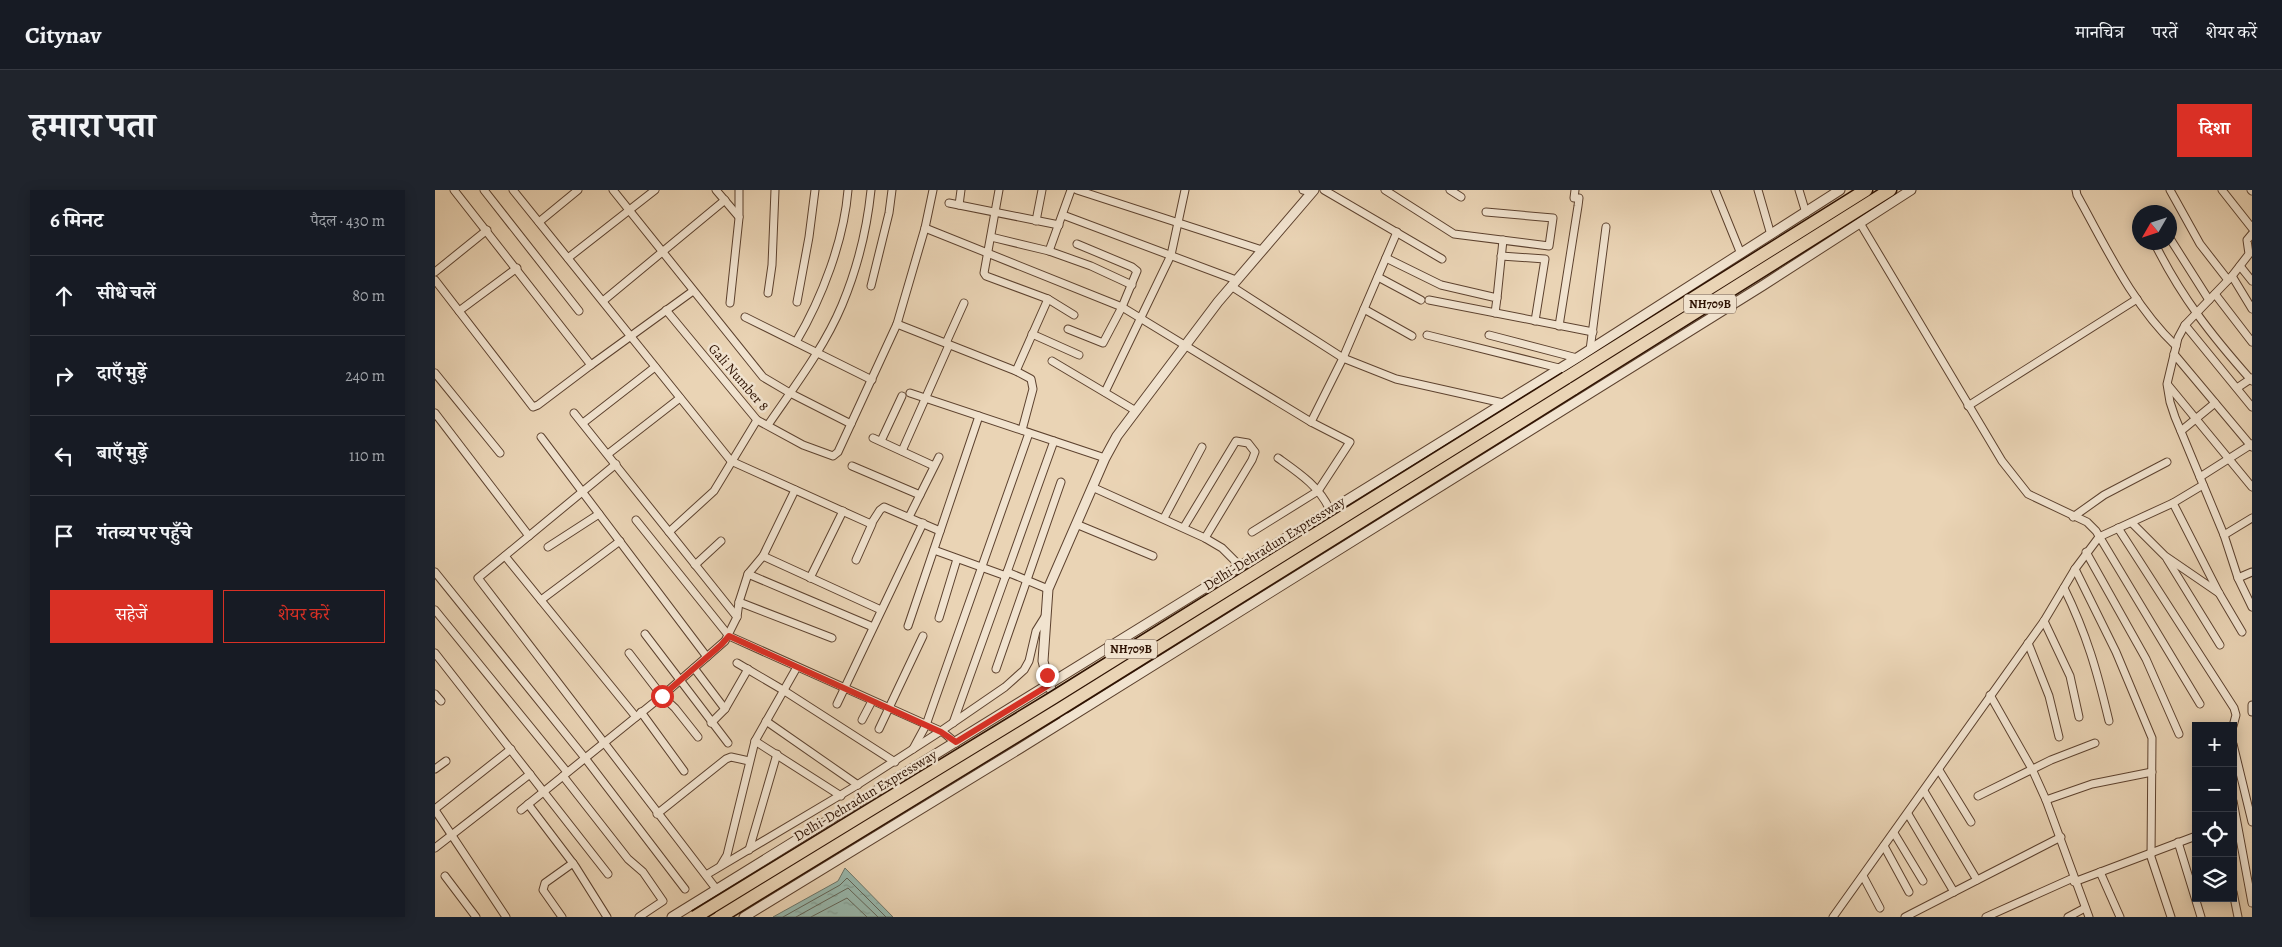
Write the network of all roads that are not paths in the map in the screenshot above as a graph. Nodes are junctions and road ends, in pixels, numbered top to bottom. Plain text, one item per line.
1 (454, 190) edge
2 (484, 190) edge
3 (513, 190) edge
4 (578, 190) edge
5 (613, 190) edge
6 (655, 190) edge
7 (716, 190) edge
8 (739, 190) edge
9 (775, 190) edge
10 (815, 190) edge
11 (848, 190) edge
12 (871, 190) edge
13 (892, 190) edge
14 (933, 190) edge
15 (961, 190) edge
16 (999, 190) edge
17 (1042, 190) edge
18 (1071, 190) edge
19 (1077, 190) edge
20 (1185, 190) edge
21 (1323, 190) edge
22 (1385, 190) edge
23 (1450, 190) edge
24 (1575, 190) edge
25 (1715, 190) edge
26 (1758, 190) edge
27 (1799, 190) edge
28 (1840, 190) edge
29 (1866, 190) edge
30 (1890, 190) edge
31 (1911, 190) edge
32 (2076, 190) edge
33 (2170, 190) edge
34 (2222, 190) edge
35 (1310, 191) edge
36 (1461, 197) dead end
37 (725, 200) junction
38 (949, 203) dead end
39 (959, 205) junction
40 (629, 211) junction
41 (1486, 212) dead end
42 (1842, 212) junction
43 (995, 213) junction
44 (1806, 213) junction
45 (1063, 215) junction
46 (739, 217) junction
47 (1036, 221) junction
48 (539, 222) junction
49 (1177, 224) junction
50 (1059, 225) junction
51 (1861, 226) junction
52 (1606, 227) dead end
53 (925, 228) junction
54 (2252, 228) edge
55 (487, 230) junction
56 (1397, 232) junction
57 (2252, 234) edge
58 (1771, 235) junction
59 (991, 237) junction
60 (1503, 240) junction
61 (1077, 244) dead end
62 (1809, 248) junction
63 (1262, 250) junction
64 (2158, 250) edge
65 (2177, 250) edge
66 (1049, 251) junction
67 (662, 252) junction
68 (987, 253) junction
69 (1741, 254) junction
70 (1171, 255) junction
71 (1501, 256) junction
72 (2251, 256) edge
73 (568, 258) junction
74 (1386, 258) junction
75 (1442, 259) dead end
76 (2240, 266) junction
77 (517, 268) junction
78 (435, 272) edge
79 (1377, 277) junction
80 (2230, 278) junction
81 (435, 280) edge
82 (2252, 281) edge
83 (1233, 283) junction
84 (1132, 285) junction
85 (871, 286) dead end
86 (693, 291) junction
87 (767, 292) dead end
88 (2215, 294) junction
89 (1497, 298) junction
90 (1048, 299) junction
91 (2137, 299) junction
92 (2209, 300) junction
93 (603, 301) junction
94 (797, 302) dead end
95 (964, 302) dead end
96 (730, 303) dead end
97 (1122, 307) junction
98 (2252, 308) edge
99 (1364, 309) junction
100 (666, 310) junction
101 (459, 311) junction
102 (579, 311) dead end
103 (1495, 313) junction
104 (2195, 314) junction
105 (1074, 315) dead end
106 (745, 317) dead end
107 (1140, 318) junction
108 (1535, 321) junction
109 (897, 324) junction
110 (2185, 325) junction
111 (1559, 326) junction
112 (1068, 328) dead end
113 (1593, 332) junction
114 (1033, 334) junction
115 (1427, 335) dead end
116 (1489, 335) dead end
117 (631, 336) junction
118 (1412, 336) dead end
119 (796, 342) junction
120 (2252, 342) edge
121 (947, 344) junction
122 (1185, 345) junction
123 (2176, 346) junction
124 (1590, 350) junction
125 (817, 352) junction
126 (2174, 354) junction
127 (1079, 355) dead end
128 (1343, 358) junction
129 (1577, 358) junction
130 (1052, 361) dead end
131 (591, 365) junction
132 (655, 367) junction
133 (1016, 371) junction
134 (435, 373) edge
135 (1566, 378) junction
136 (2251, 379) edge
137 (872, 380) junction
138 (2167, 384) junction
139 (2237, 388) junction
140 (1105, 392) junction
141 (910, 393) dead end
142 (790, 394) junction
143 (901, 396) dead end
144 (680, 398) junction
145 (927, 399) junction
146 (1503, 403) junction
147 (2215, 403) junction
148 (1968, 406) junction
149 (2252, 407) edge
150 (1136, 410) junction
151 (435, 413) edge
152 (574, 413) dead end
153 (979, 416) junction
154 (2196, 419) junction
155 (757, 420) junction
156 (1311, 422) junction
157 (583, 423) junction
158 (851, 424) junction
159 (767, 426) junction
160 (1025, 431) junction
161 (2181, 431) junction
162 (541, 437) dead end
163 (873, 438) dead end
164 (881, 441) junction
165 (1054, 441) junction
166 (2252, 446) edge
167 (1202, 448) dead end
168 (902, 451) junction
169 (500, 453) dead end
170 (608, 454) junction
171 (939, 458) dead end
172 (1105, 458) junction
173 (1278, 458) dead end
174 (2229, 459) junction
175 (731, 461) junction
176 (2167, 462) dead end
177 (616, 464) junction
178 (852, 466) dead end
179 (934, 466) junction
180 (2200, 477) junction
181 (1061, 482) dead end
182 (2203, 485) junction
183 (1092, 487) junction
184 (2252, 487) edge
185 (795, 490) junction
186 (582, 492) junction
187 (1321, 494) junction
188 (920, 496) junction
189 (2173, 503) junction
190 (1330, 510) junction
191 (843, 511) junction
192 (599, 514) junction
193 (2073, 516) junction
194 (909, 517) junction
195 (1164, 518) junction
196 (2252, 518) edge
197 (636, 520) dead end
198 (923, 523) junction
199 (2132, 523) junction
200 (872, 524) junction
201 (1076, 524) junction
202 (1184, 527) junction
203 (2118, 528) junction
204 (940, 531) junction
205 (669, 532) junction
206 (1252, 532) dead end
207 (2224, 535) junction
208 (529, 536) junction
209 (2099, 537) junction
210 (1205, 538) junction
211 (620, 541) junction
212 (721, 541) dead end
213 (549, 548) dead end
214 (934, 550) junction
215 (2086, 552) junction
216 (505, 556) junction
217 (763, 556) junction
218 (1153, 556) dead end
219 (2165, 556) junction
220 (957, 559) junction
221 (856, 560) dead end
222 (1238, 564) junction
223 (695, 565) junction
224 (981, 567) junction
225 (2075, 569) junction
226 (435, 572) edge
227 (2252, 572) edge
228 (748, 574) junction
229 (1006, 574) junction
230 (810, 578) junction
231 (2238, 578) junction
232 (1027, 579) junction
233 (2064, 588) junction
234 (1048, 589) junction
235 (2219, 593) junction
236 (541, 600) junction
237 (739, 602) junction
238 (2252, 607) edge
239 (435, 610) edge
240 (881, 610) junction
241 (1046, 615) junction
242 (737, 618) junction
243 (939, 618) dead end
244 (2044, 621) junction
245 (908, 626) dead end
246 (873, 627) junction
247 (2242, 632) dead end
248 (645, 634) dead end
249 (729, 636) junction
250 (923, 636) dead end
251 (832, 638) dead end
252 (2028, 643) junction
253 (2220, 645) dead end
254 (435, 653) edge
255 (629, 653) dead end
256 (707, 657) junction
257 (737, 663) dead end
258 (797, 667) junction
259 (694, 668) junction
260 (748, 669) junction
261 (996, 669) dead end
262 (680, 680) junction
263 (1049, 685) junction
264 (844, 688) junction
265 (783, 690) junction
266 (435, 694) edge
267 (1990, 695) junction
268 (662, 696) junction
269 (441, 701) dead end
270 (872, 701) junction
271 (837, 704) dead end
272 (2200, 704) dead end
273 (2252, 705) edge
274 (725, 709) junction
275 (889, 709) junction
276 (2252, 712) edge
277 (639, 715) junction
278 (2079, 717) dead end
279 (862, 720) dead end
280 (1065, 720) junction
281 (2109, 721) dead end
282 (766, 722) junction
283 (2234, 722) edge
284 (711, 723) junction
285 (953, 723) junction
286 (925, 725) junction
287 (879, 729) dead end
288 (942, 732) junction
289 (2179, 734) dead end
290 (699, 737) dead end
291 (2059, 738) dead end
292 (953, 740) junction
293 (755, 741) junction
294 (603, 743) junction
295 (728, 743) dead end
296 (2095, 743) dead end
297 (511, 749) junction
298 (913, 750) junction
299 (777, 754) junction
300 (585, 758) junction
301 (2237, 760) edge
302 (446, 761) dead end
303 (749, 761) junction
304 (895, 762) junction
305 (435, 769) edge
306 (2032, 769) junction
307 (1939, 770) junction
308 (685, 771) dead end
309 (2152, 772) junction
310 (530, 774) junction
311 (565, 774) junction
312 (858, 785) junction
313 (544, 791) junction
314 (1924, 791) junction
315 (841, 796) junction
316 (1978, 796) dead end
317 (2046, 800) junction
318 (529, 804) junction
319 (435, 810) edge
320 (521, 810) dead end
321 (2235, 812) edge
322 (657, 814) junction
323 (1907, 814) junction
324 (1971, 822) dead end
325 (2252, 822) edge
326 (1894, 832) junction
327 (452, 835) junction
328 (2061, 837) junction
329 (2192, 837) edge
330 (2178, 842) junction
331 (1884, 846) junction
332 (435, 848) edge
333 (749, 850) junction
334 (2151, 852) junction
335 (573, 863) junction
336 (720, 866) junction
337 (2100, 872) junction
338 (608, 874) dead end
339 (445, 876) dead end
340 (707, 876) junction
341 (1863, 876) junction
342 (1977, 880) junction
343 (2074, 880) junction
344 (1923, 881) dead end
345 (715, 888) junction
346 (685, 889) dead end
347 (1909, 892) dead end
348 (1954, 892) junction
349 (2235, 902) edge
350 (2252, 903) edge
351 (1880, 908) dead end
352 (2085, 908) junction
353 (476, 917) edge
354 (506, 917) edge
355 (563, 917) edge
356 (607, 917) edge
357 (639, 917) edge
358 (672, 917) edge
359 (695, 917) edge
360 (720, 917) edge
361 (744, 917) edge
362 (1833, 917) edge
363 (1905, 917) edge
364 (1986, 917) edge
365 (2068, 917) edge
366 (2089, 917) edge
367 (2120, 917) edge
368 (2171, 917) edge
369 (2201, 917) edge
370 (2238, 917) edge

1 - 55 street
2 - 102 street
3 - 48 street
4 - 48 street
5 - 40 street
6 - 40 street
7 - 37 street
8 - 46 street
9 - 87 street
10 - 94 street
11 - 119 street
12 - 125 street
13 - 85 street
14 - 53 street
15 - 39 street
16 - 43 street
17 - 47 street
18 - 45 street
19 - 49 street
20 - 49 street
21 - 56 street
22 - 60 street
23 - 36 street
24 - 111 street
25 - 69 street
26 - 58 street
27 - 44 street
28 - 44 street
29 - 42 highway, Delhi-Dehradun Expressway / NH709B
30 - 42 highway, Delhi-Dehradun Expressway / NH709B
31 - 51 street
32 - 91 street
33 - 80 street
34 - 54 street
35 - 63 street
37 - 46 street
37 - 67 street
38 - 39 street
39 - 43 street
40 - 67 street
40 - 73 street
41 - 60 street
42 - 62 highway, Delhi-Dehradun Expressway / NH709B
42 - 135 highway, Delhi-Dehradun Expressway / NH709B
43 - 47 street
43 - 59 street
44 - 58 street
45 - 50 street
45 - 70 street
46 - 96 street
47 - 50 street
48 - 73 street
49 - 63 street
49 - 70 street
50 - 66 street
51 - 62 street
51 - 148 street
52 - 113 street
53 - 68 street
53 - 109 street
55 - 77 street
55 - 78 street
56 - 74 street
56 - 75 street
57 - 72 street
58 - 69 street
59 - 66 street
59 - 68 street
60 - 71 street
61 - 84 street
62 - 135 highway, Delhi-Dehradun Expressway / NH709B
62 - 280 street
63 - 83 street
64 - 104 street
65 - 92 street
66 - 84 street
67 - 86 street
67 - 93 street
68 - 90 street
68 - 97 street
69 - 124 street
70 - 83 street
70 - 107 street
71 - 89 street
71 - 108 street
72 - 76 street
73 - 93 street
74 - 79 street
74 - 89 street
76 - 80 street
76 - 82 street
77 - 101 street
77 - 131 street
79 - 99 street
79 - 103 street
80 - 88 street
80 - 98 street
81 - 101 street
83 - 122 street
83 - 128 street
84 - 97 street
86 - 100 street
86 - 142 street
88 - 92 street
88 - 120 street
89 - 103 street
90 - 105 street
90 - 114 street
91 - 123 street
91 - 148 street
92 - 104 street
93 - 117 street
95 - 121 street
97 - 107 street
97 - 112 street
99 - 118 street
99 - 128 street
100 - 117 street
100 - 155 street, Gali Number 8
101 - 131 street
103 - 108 street
104 - 110 street
104 - 136 street
106 - 119 street
107 - 122 street
107 - 140 street
108 - 111 street
109 - 121 street
109 - 137 street
110 - 123 street
110 - 139 street
111 - 113 street
113 - 124 street
114 - 127 street
114 - 133 street
115 - 135 street
116 - 129 street
117 - 131 street
117 - 132 street
119 - 125 street
121 - 133 street
121 - 145 street
122 - 150 street
122 - 156 street
123 - 126 street
124 - 129 street
125 - 137 street
125 - 142 street
126 - 138 street
126 - 147 street
128 - 146 street
128 - 156 street
129 - 135 street
130 - 140 street
132 - 144 street
132 - 157 street
133 - 160 street
134 - 169 street
135 - 146 street
135 - 359 highway, Delhi-Dehradun Expressway / NH709B, bridge
135 - 360 highway, Delhi-Dehradun Expressway / NH709B, bridge
136 - 139 street
137 - 158 street
138 - 154 street
138 - 161 street
139 - 149 street
140 - 150 street
141 - 145 street
142 - 158 street
142 - 159 street
143 - 164 street
144 - 170 street
144 - 175 street
145 - 153 street
145 - 168 street
146 - 190 street
147 - 154 street
147 - 166 street
148 - 193 street
150 - 172 street
151 - 208 street
152 - 157 street
153 - 160 street
153 - 204 street
154 - 161 street
154 - 174 street
155 - 159 street, Gali Number 8
155 - 175 street
156 - 187 street
157 - 170 street
158 - 159 street, Gali Number 8
160 - 165 street
160 - 224 street
161 - 180 street
162 - 186 street
163 - 164 street
164 - 168 street
165 - 172 street
165 - 229 street
166 - 174 street
167 - 195 street
168 - 179 street
170 - 177 street
171 - 179 street
172 - 183 street
173 - 187 street
174 - 180 street
174 - 184 street
175 - 185 street
175 - 205 street
176 - 193 street
177 - 186 street
177 - 205 street
178 - 188 street
179 - 188 street
180 - 182 street
181 - 232 street
182 - 189 street
182 - 207 street
183 - 195 street
183 - 201 street
185 - 191 street
185 - 217 street
186 - 192 street
186 - 208 street
187 - 190 street
187 - 206 street
188 - 194 street
189 - 199 street
189 - 235 street
190 - 222 street
191 - 200 street
191 - 230 street
192 - 211 street
192 - 213 street
193 - 209 street
194 - 198 street
194 - 200 street
195 - 202 street
196 - 207 street
197 - 249 street
198 - 204 street
198 - 240 street
199 - 203 street
199 - 219 street
200 - 221 street
201 - 218 street
201 - 234 street
202 - 210 street
202 - 210 street
203 - 209 street
203 - 283 street
204 - 214 street
205 - 223 street
207 - 231 street
208 - 216 street
209 - 215 street
209 - 272 street
210 - 222 street
211 - 236 street
211 - 256 street
212 - 223 street
214 - 220 street
214 - 245 street
215 - 225 street
215 - 289 street
216 - 236 street
216 - 294 street
217 - 228 street
217 - 230 street
219 - 235 street
219 - 253 street
220 - 224 street
220 - 243 street
222 - 263 street
223 - 242 street
224 - 229 street
224 - 286 street
225 - 233 street
225 - 309 street
226 - 300 street
227 - 231 street
228 - 237 street
228 - 246 street
229 - 232 street
229 - 285 street
230 - 240 street
231 - 238 street
232 - 234 street
232 - 261 street
233 - 244 street
233 - 281 street
234 - 241 street
235 - 247 street
236 - 277 street
237 - 242 street
237 - 251 street
239 - 311 street
240 - 246 street
241 - 263 street
241 - 285 street
242 - 249 street
244 - 252 street
244 - 278 street
246 - 264 street
248 - 262 street
249 - 256 street
249 - 258 street
250 - 275 street
252 - 267 street
252 - 291 street
254 - 297 street
255 - 268 street
256 - 259 street
257 - 260 street
258 - 264 street
258 - 265 street
259 - 262 street
259 - 274 street
260 - 265 street
260 - 274 street
262 - 268 street
262 - 284 street
263 - 280 street
263 - 292 street
264 - 270 street
264 - 271 street
265 - 282 street
265 - 304 street
266 - 269 street
267 - 306 street
267 - 307 street
268 - 277 street
268 - 290 street
270 - 275 street
270 - 279 street
273 - 276 street
274 - 284 street
275 - 286 street
275 - 287 street
277 - 294 street
277 - 308 street
280 - 361 street
282 - 293 street
282 - 312 street
284 - 295 street
285 - 288 street
286 - 288 street
286 - 298 street
288 - 292 street
288 - 298 street
292 - 345 street
293 - 299 street
293 - 303 street
294 - 300 street
294 - 322 street
296 - 306 street
297 - 310 street
297 - 319 street
298 - 304 street
299 - 315 street
299 - 333 street
300 - 311 street
300 - 346 street
301 - 325 street
302 - 305 street
303 - 322 street
303 - 336 street
304 - 312 street
306 - 316 street
306 - 317 street
307 - 314 street
307 - 324 street
309 - 317 street
309 - 334 street
310 - 313 street
310 - 327 street
311 - 313 street
311 - 357 street
312 - 315 street
313 - 318 street
313 - 338 street
314 - 323 street
314 - 342 street
315 - 333 street
317 - 328 street
318 - 320 street
318 - 335 street
319 - 327 street
321 - 350 street
322 - 340 street
323 - 326 street
323 - 348 street
326 - 331 street
326 - 344 street
327 - 332 street
327 - 354 street
328 - 342 street
328 - 343 street
329 - 330 street
330 - 334 street
330 - 369 street
331 - 341 street
331 - 347 street
333 - 336 street
334 - 337 street
334 - 368 street
335 - 355 street
335 - 356 street
336 - 340 street
337 - 343 street
337 - 367 street
339 - 353 street
340 - 345 street
341 - 351 street
341 - 362 street
342 - 348 street
343 - 352 street
343 - 364 street
345 - 358 street
348 - 363 street
349 - 370 street
352 - 365 street
352 - 366 street

